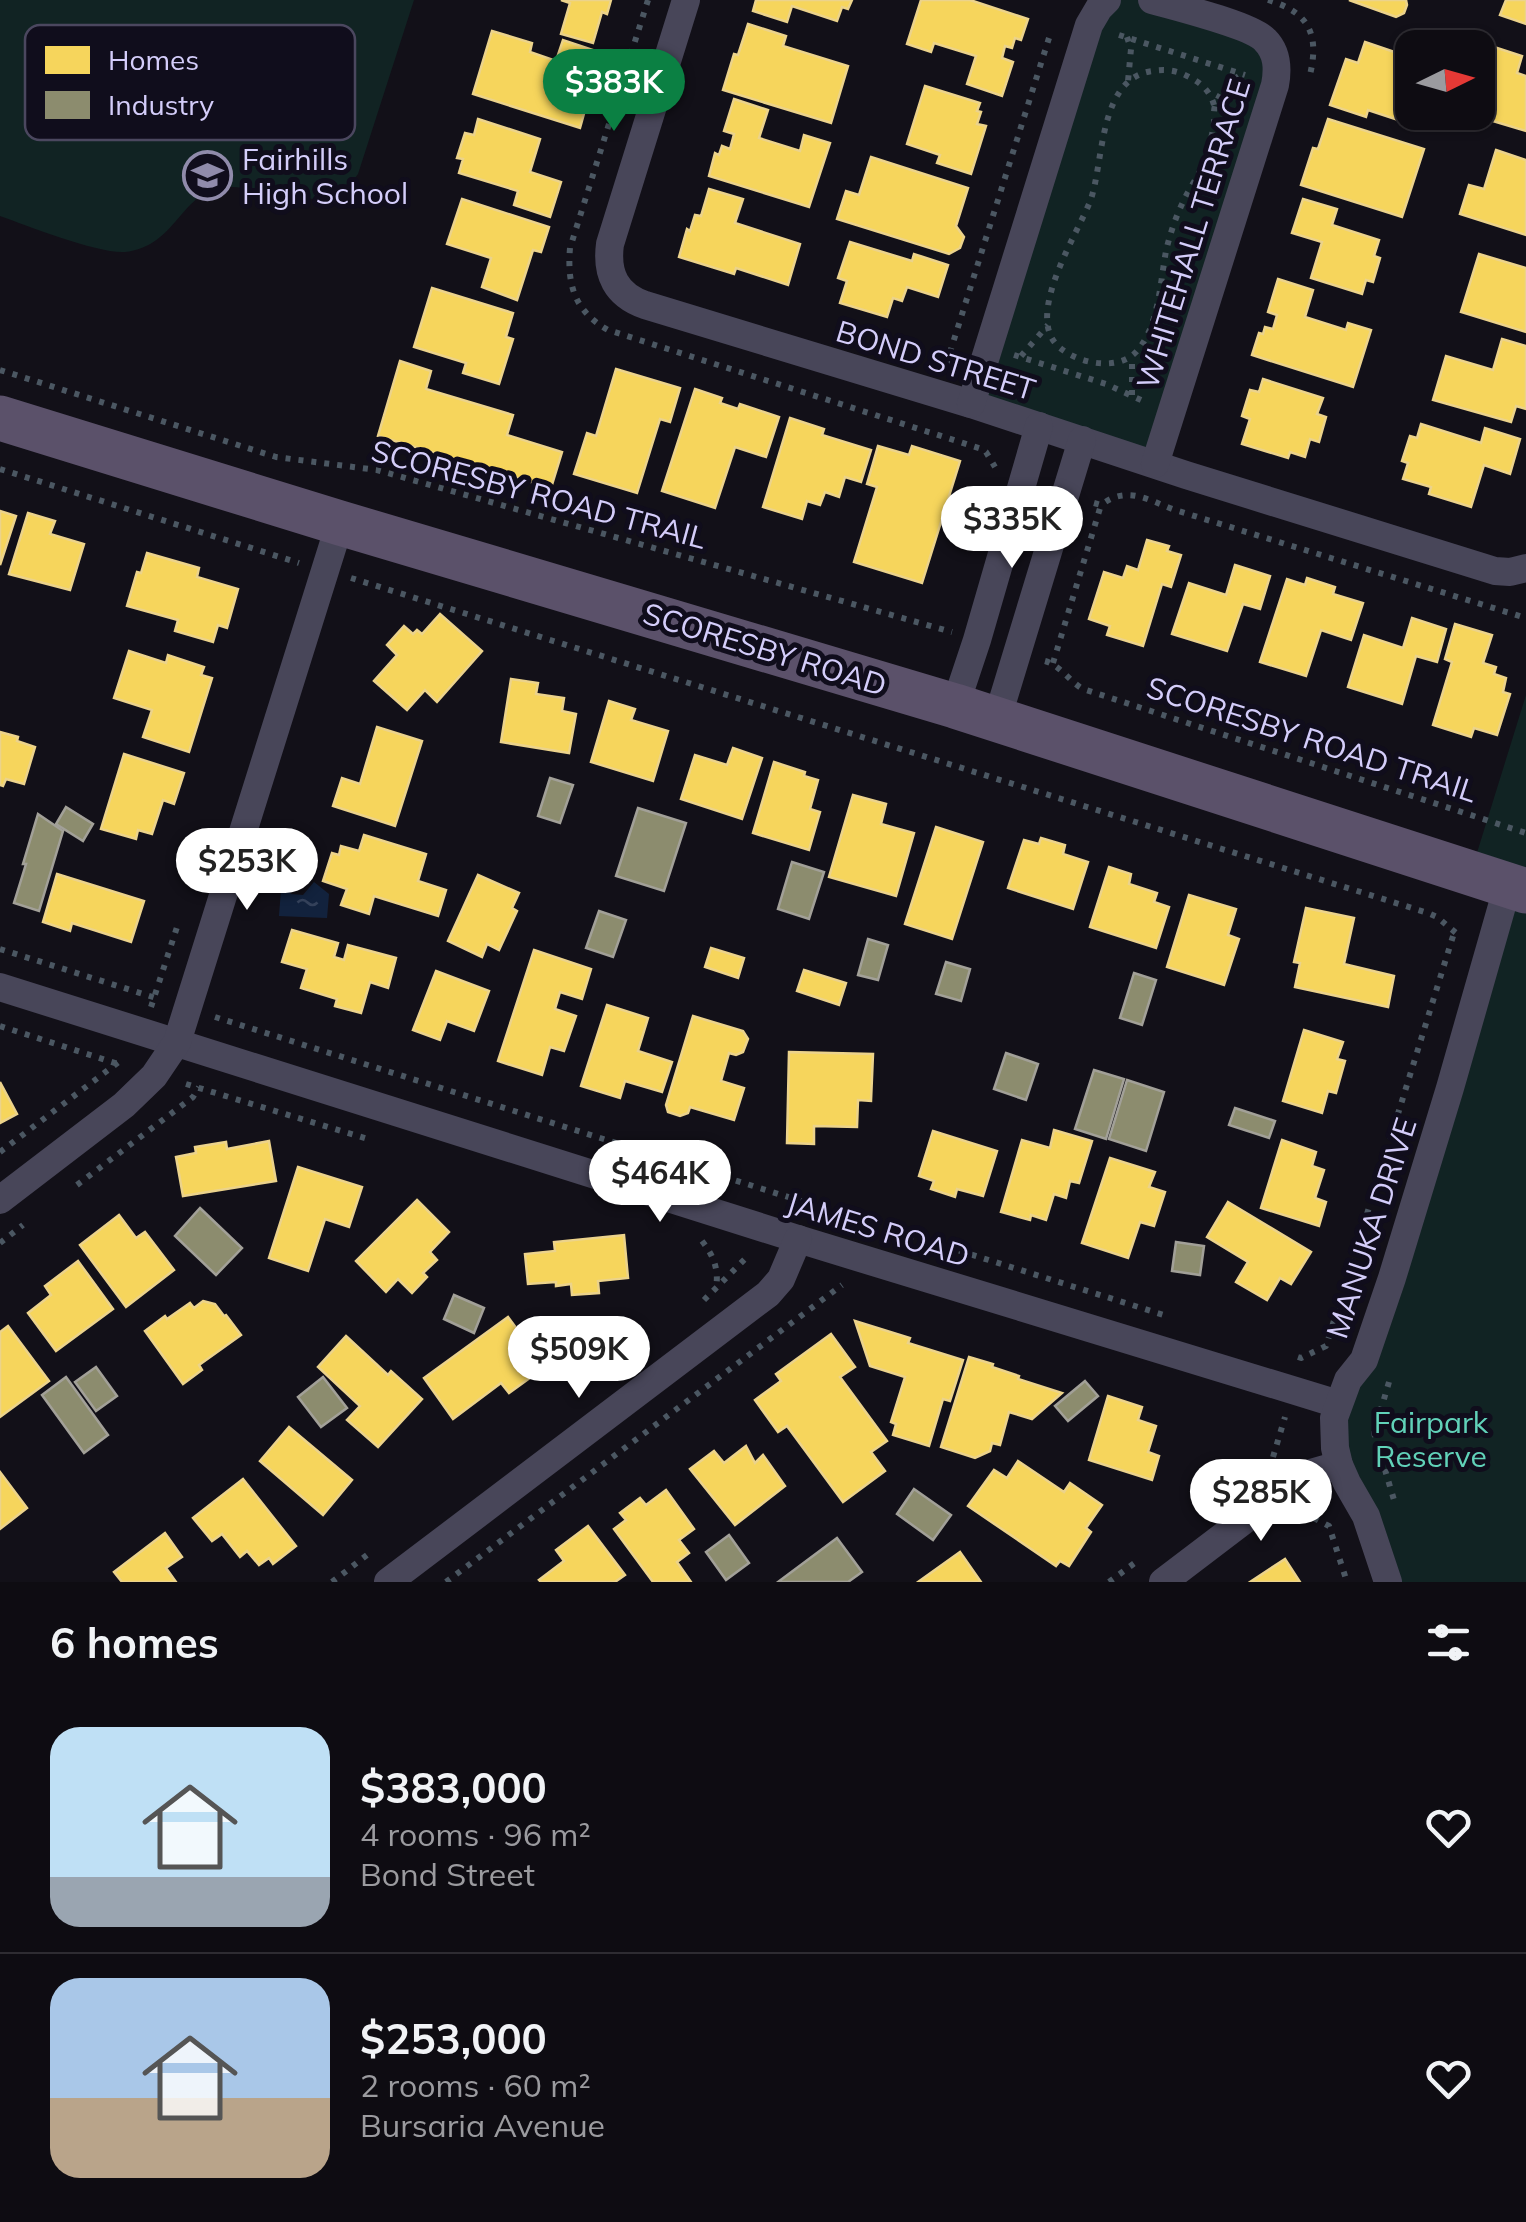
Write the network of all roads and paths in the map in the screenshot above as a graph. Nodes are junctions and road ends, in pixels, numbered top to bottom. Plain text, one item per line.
1 (686, 0) edge
2 (1108, 0) edge
3 (1152, 0) edge
4 (1197, 6) edge
5 (1089, 25) junction
6 (1052, 28) dead end
7 (1127, 37) junction
8 (1184, 54) junction
9 (1178, 72) junction
10 (1242, 74) junction
11 (1128, 82) junction
12 (1275, 85) junction
13 (1214, 105) junction
14 (1048, 325) junction
15 (988, 348) junction
16 (1020, 356) junction
17 (1132, 356) junction
18 (1085, 360) junction
19 (0, 370) edge
20 (943, 376) dead end
21 (1081, 376) junction
22 (1132, 396) junction
23 (971, 404) junction
24 (1171, 412) junction
25 (0, 418) edge
26 (1039, 426) junction
27 (1082, 440) junction
28 (1155, 464) junction
29 (0, 468) edge
30 (1084, 499) dead end
31 (1101, 505) junction
32 (340, 522) junction
33 (292, 560) dead end
34 (1526, 568) edge
35 (358, 580) dead end
36 (1526, 618) edge
37 (952, 632) dead end
38 (1034, 658) dead end
39 (1052, 663) junction
40 (976, 713) junction
41 (1526, 833) edge
42 (1517, 888) edge
43 (0, 949) edge
44 (0, 987) edge
45 (155, 997) dead end
46 (220, 1019) dead end
47 (0, 1026) edge
48 (177, 1042) junction
49 (186, 1084) dead end
50 (198, 1088) dead end
51 (0, 1152) edge
52 (0, 1200) edge
53 (798, 1239) junction
54 (701, 1240) dead end
55 (842, 1285) dead end
56 (716, 1288) dead end
57 (1168, 1316) dead end
58 (1282, 1352) dead end
59 (1338, 1404) junction
60 (1339, 1465) junction
61 (1308, 1515) dead end
62 (388, 1582) edge
63 (446, 1582) edge
64 (1163, 1582) edge
65 (1347, 1582) edge
66 (1388, 1582) edge

1 - 23 street, BOND STREET
2 - 5 street
3 - 4 street, WHITEHALL TERRACE
4 - 12 street, WHITEHALL TERRACE
5 - 7 path
5 - 15 street
6 - 20 path
7 - 8 path
7 - 11 path
8 - 9 path
8 - 10 path
9 - 11 path
9 - 13 path
10 - 12 path
10 - 13 path
11 - 14 path
12 - 24 street, WHITEHALL TERRACE
13 - 17 path
14 - 16 path
14 - 18 path
15 - 16 path
15 - 23 street
16 - 21 path
17 - 18 path
17 - 22 path
18 - 21 path
19 - 37 path, SCORESBY ROAD TRAIL
21 - 22 path
22 - 24 path
23 - 26 street, BOND STREET
24 - 28 street, WHITEHALL TERRACE
25 - 32 main road, SCORESBY ROAD
26 - 27 street, BOND STREET
26 - 40 street
27 - 28 street, BOND STREET
27 - 40 street
28 - 34 street, BOND STREET
29 - 33 path
30 - 31 path
31 - 36 path
31 - 39 path
32 - 40 main road, SCORESBY ROAD
32 - 48 street
35 - 58 path
38 - 39 path, SCORESBY ROAD TRAIL
39 - 41 path, SCORESBY ROAD TRAIL
40 - 42 main road, SCORESBY ROAD
42 - 59 street, MANUKA DRIVE
43 - 45 path
44 - 48 street, JAMES ROAD
46 - 57 path
47 - 51 path
48 - 52 street
48 - 53 street, JAMES ROAD
49 - 50 path
53 - 59 street, JAMES ROAD
53 - 62 street
54 - 56 path
55 - 63 path
59 - 60 street, MANUKA DRIVE
60 - 64 street
60 - 66 street, MANUKA DRIVE
61 - 65 path

